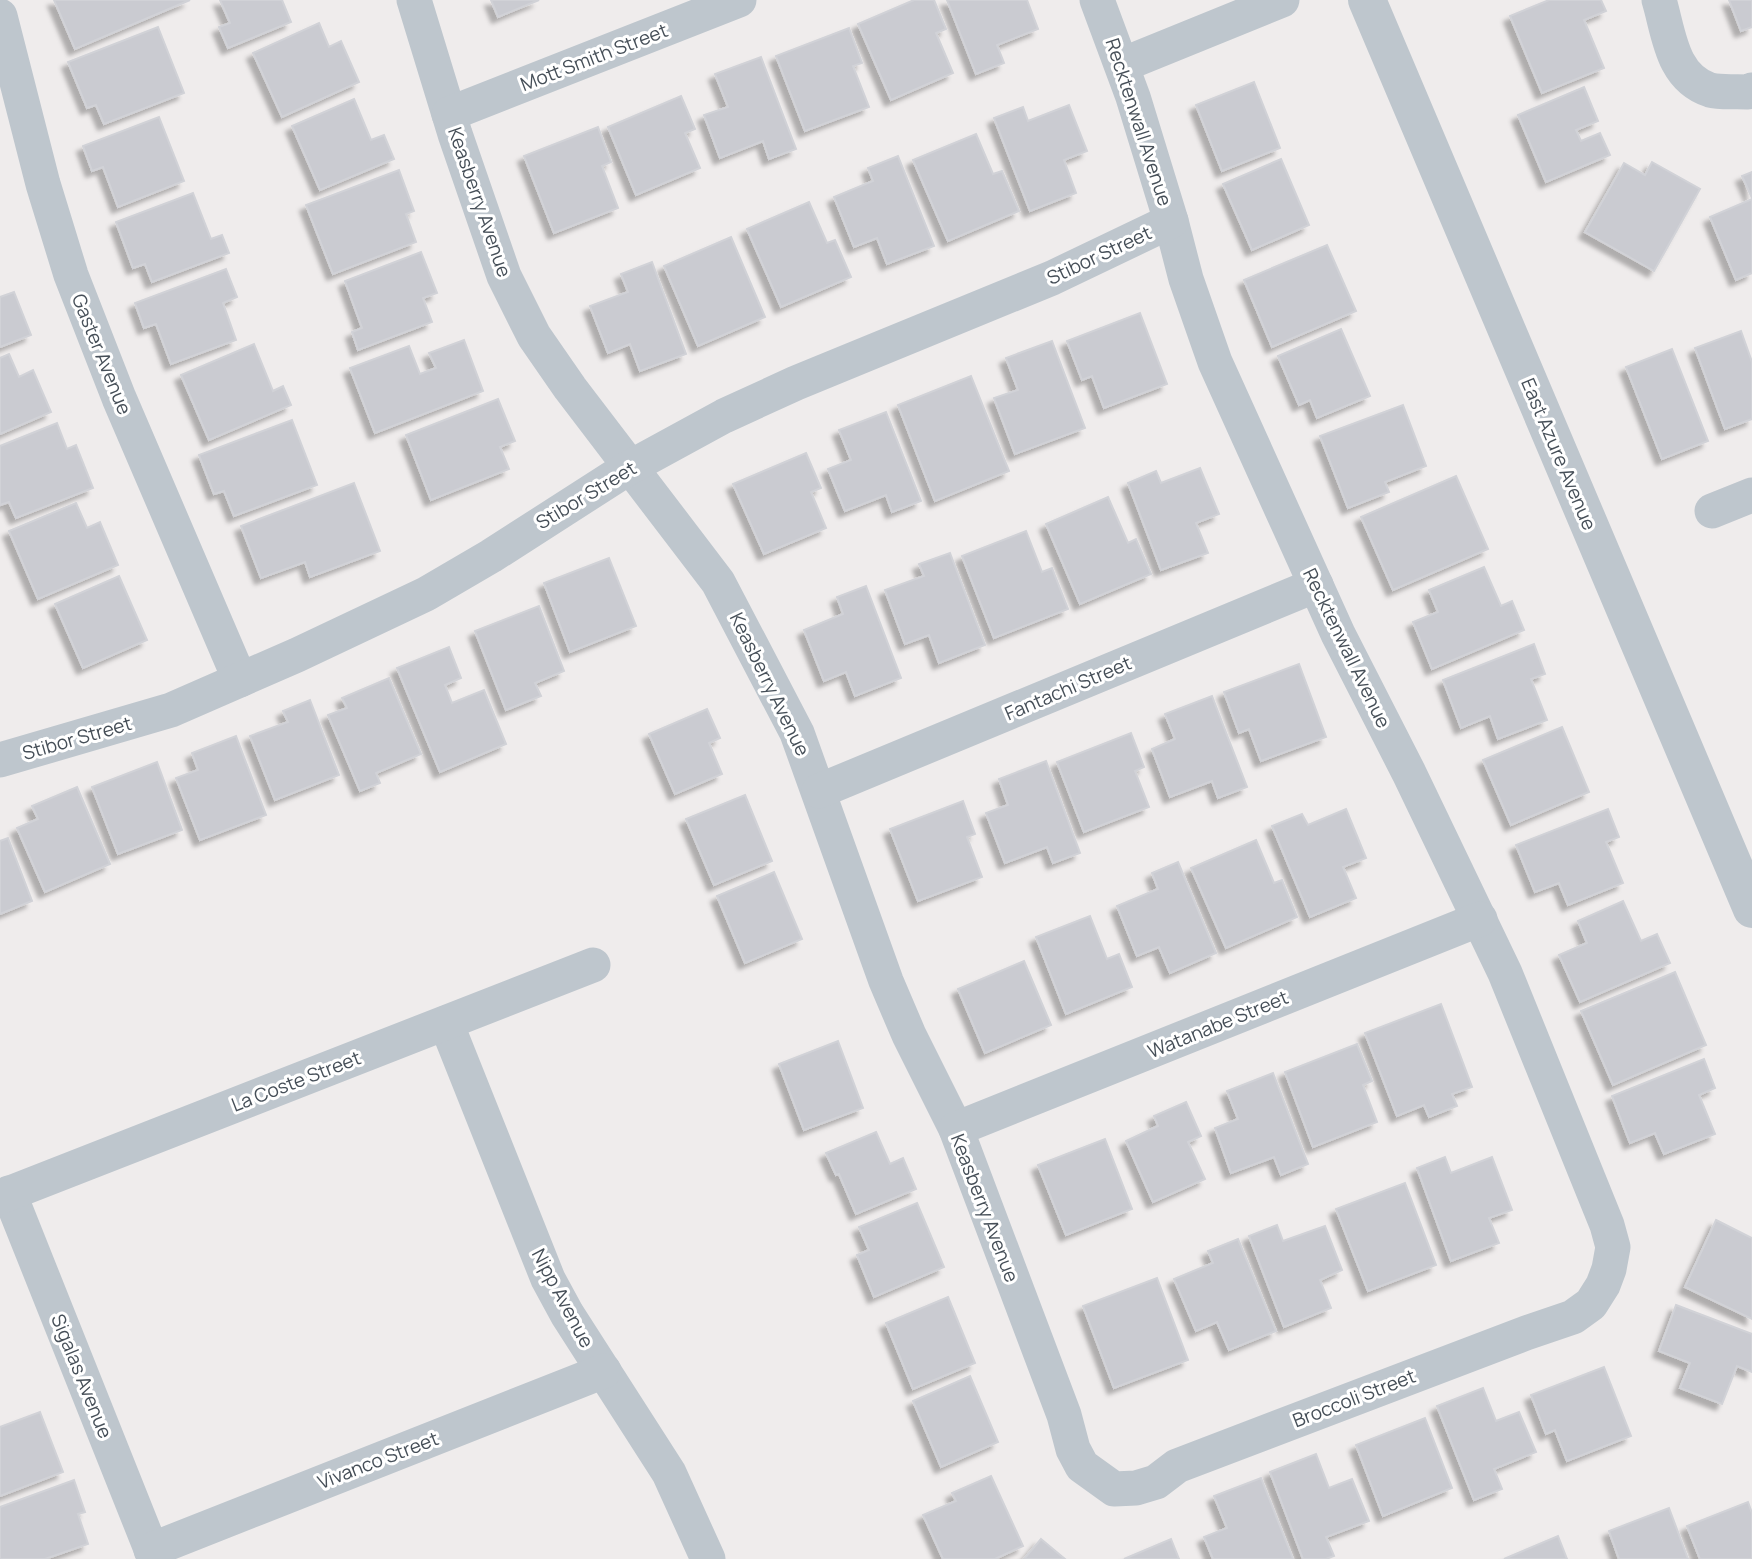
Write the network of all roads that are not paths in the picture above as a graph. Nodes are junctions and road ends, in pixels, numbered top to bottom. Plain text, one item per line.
1 (414, 0) edge
2 (739, 0) edge
3 (1097, 0) edge
4 (1282, 0) edge
5 (1367, 0) edge
6 (1659, 0) edge
7 (0, 16) edge
8 (1122, 65) junction
9 (1752, 90) edge
10 (450, 114) junction
11 (1171, 221) junction
12 (631, 467) junction
13 (1752, 495) edge
14 (1712, 511) dead end
15 (1316, 585) junction
16 (240, 680) junction
17 (0, 760) edge
18 (819, 791) junction
19 (1752, 909) edge
20 (1480, 919) junction
21 (593, 965) dead end
22 (446, 1023) junction
23 (956, 1129) junction
24 (5, 1195) edge
25 (1603, 1285) joint
26 (604, 1371) junction
27 (1098, 1479) joint
28 (153, 1554) edge
29 (708, 1559) edge

1 - 10 street, Keasberry Avenue
2 - 10 street, Mott Smith Street
3 - 8 street, Recktenwall Avenue
4 - 8 street
5 - 19 street, East Azure Avenue
6 - 9 street
7 - 16 street, Gaster Avenue
8 - 11 street, Recktenwall Avenue
10 - 12 street, Keasberry Avenue
11 - 12 street, Stibor Street
11 - 15 street, Recktenwall Avenue
12 - 16 street, Stibor Street
12 - 18 street, Keasberry Avenue
13 - 14 street
15 - 18 street, Fantachi Street
15 - 20 street, Recktenwall Avenue
16 - 17 street, Stibor Street
18 - 23 street, Keasberry Avenue
20 - 23 street, Watanabe Street
20 - 25 street, Recktenwall Avenue
21 - 22 street, La Coste Street
22 - 24 street, La Coste Street
22 - 26 street, Nipp Avenue
23 - 27 street, Keasberry Avenue
24 - 28 street, Sigalas Avenue
25 - 27 street, Broccoli Street
26 - 28 street, Vivanco Street
26 - 29 street, Nipp Avenue

